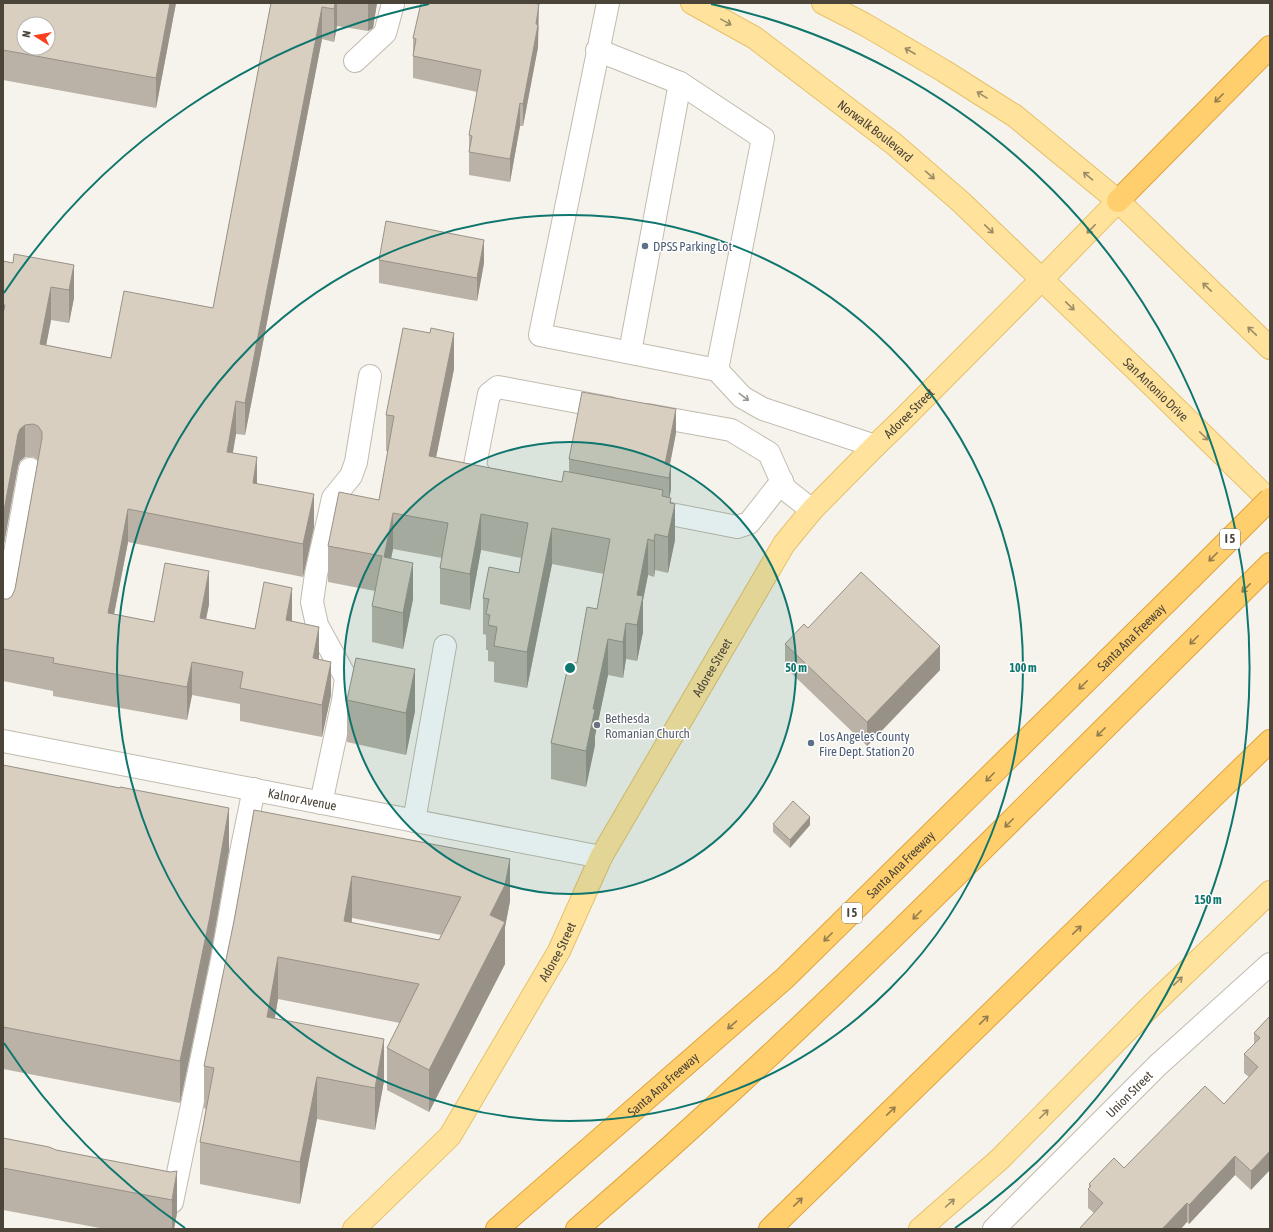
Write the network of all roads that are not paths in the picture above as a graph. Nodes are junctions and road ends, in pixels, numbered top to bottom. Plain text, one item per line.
1 (608, 3) edge
2 (692, 3) edge
3 (823, 3) edge
4 (393, 4) edge
5 (1270, 47) edge
6 (597, 50) junction
7 (355, 61) dead end
8 (680, 83) junction
9 (1118, 201) junction
10 (1042, 279) junction
11 (1270, 348) edge
12 (630, 352) junction
13 (717, 370) junction
14 (370, 376) dead end
15 (875, 446) junction
16 (30, 469) dead end
17 (782, 481) junction
18 (519, 485) edge
19 (1270, 500) edge
20 (628, 506) edge
21 (812, 510) junction
22 (1270, 564) edge
23 (3, 620) edge
24 (445, 646) dead end
25 (3, 741) edge
26 (1270, 741) edge
27 (254, 790) junction
28 (321, 802) junction
29 (414, 820) junction
30 (601, 856) junction
31 (1270, 892) edge
32 (1270, 964) edge
33 (149, 1198) edge
34 (354, 1229) edge
35 (497, 1229) edge
36 (578, 1229) edge
37 (770, 1229) edge
38 (920, 1229) edge
39 (994, 1229) edge

1 - 6 street
2 -> 10 main road, Norwalk Boulevard
9 -> 3 main road
4 - 7 street
5 -> 9 highway
6 - 8 street
6 - 12 street
8 - 12 street
8 - 13 street
9 -> 10 main road, Adoree Street
11 -> 9 main road
10 - 15 main road, Adoree Street
10 -> 19 main road, San Antonio Drive
12 - 13 street
13 -> 15 street
14 - 28 street
15 - 21 main road, Adoree Street
16 - 23 street
17 - 18 street
17 - 20 street
17 - 21 street
19 -> 35 highway, Santa Ana Freeway / I 5, bridge
21 - 30 main road, Adoree Street
22 -> 36 highway
24 - 29 street
25 - 27 street, Kalnor Avenue
37 -> 26 highway
27 - 28 street, Kalnor Avenue
27 - 33 street
28 - 29 street, Kalnor Avenue
29 - 30 street, Kalnor Avenue
30 - 34 main road, Adoree Street
38 -> 31 main road
32 - 39 street, Union Street

